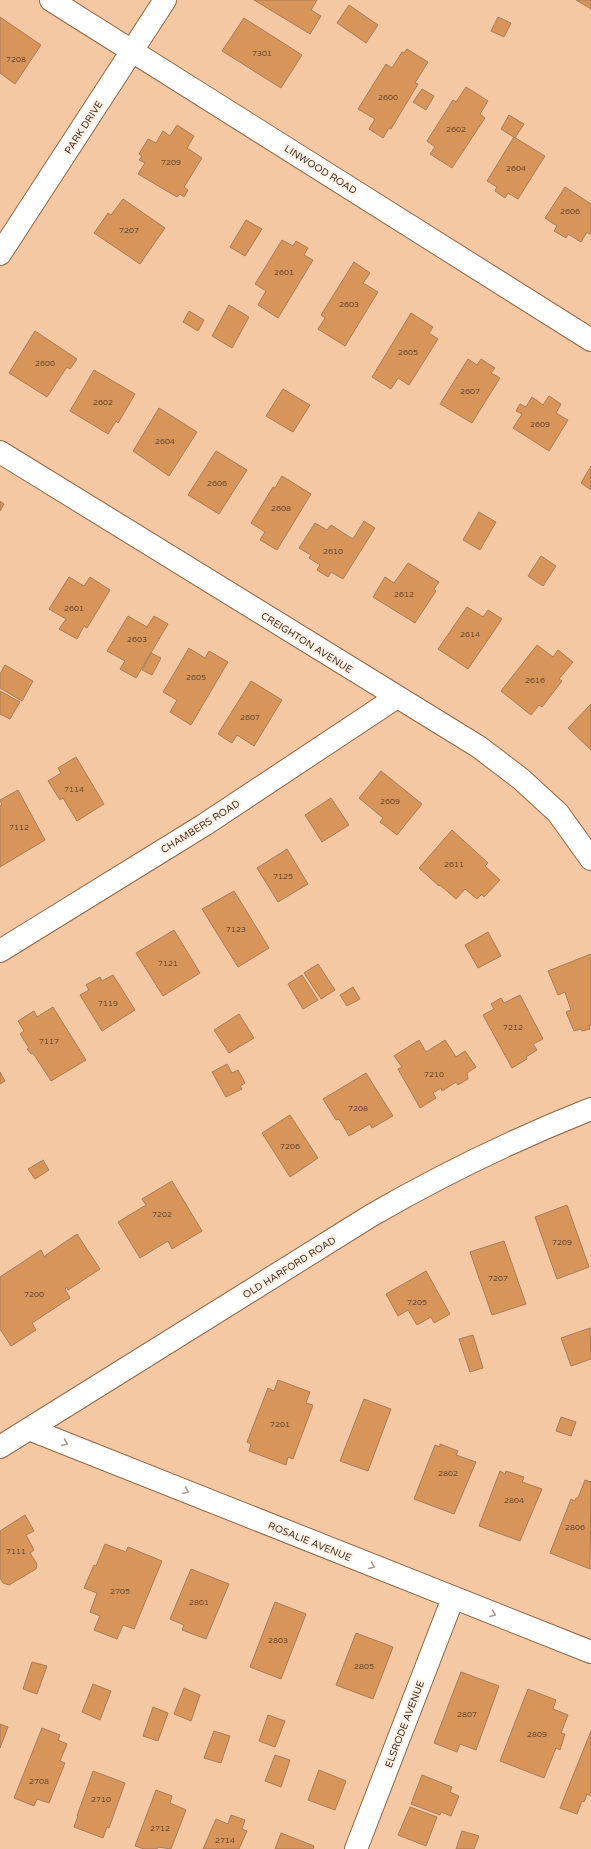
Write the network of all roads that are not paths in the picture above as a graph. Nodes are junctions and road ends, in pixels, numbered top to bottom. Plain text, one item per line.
1 (51, 0) edge
2 (165, 0) edge
3 (133, 51) junction
4 (0, 254) edge
5 (591, 340) edge
6 (0, 452) edge
7 (397, 697) junction
8 (591, 859) edge
9 (0, 950) edge
10 (591, 1109) edge
11 (29, 1429) junction
12 (0, 1447) edge
13 (453, 1598) junction
14 (591, 1652) edge
15 (356, 1849) edge

1 - 3 street, LINWOOD ROAD
2 - 3 street, PARK DRIVE
3 - 4 street, PARK DRIVE
3 - 5 street, LINWOOD ROAD
6 - 7 street, CREIGHTON AVENUE
7 - 8 street, CREIGHTON AVENUE
7 - 9 street, CHAMBERS ROAD
10 - 11 street, OLD HARFORD ROAD
11 - 12 street, OLD HARFORD ROAD
11 -> 13 street, ROSALIE AVENUE
13 -> 14 street, ROSALIE AVENUE
13 - 15 street, ELSRODE AVENUE

